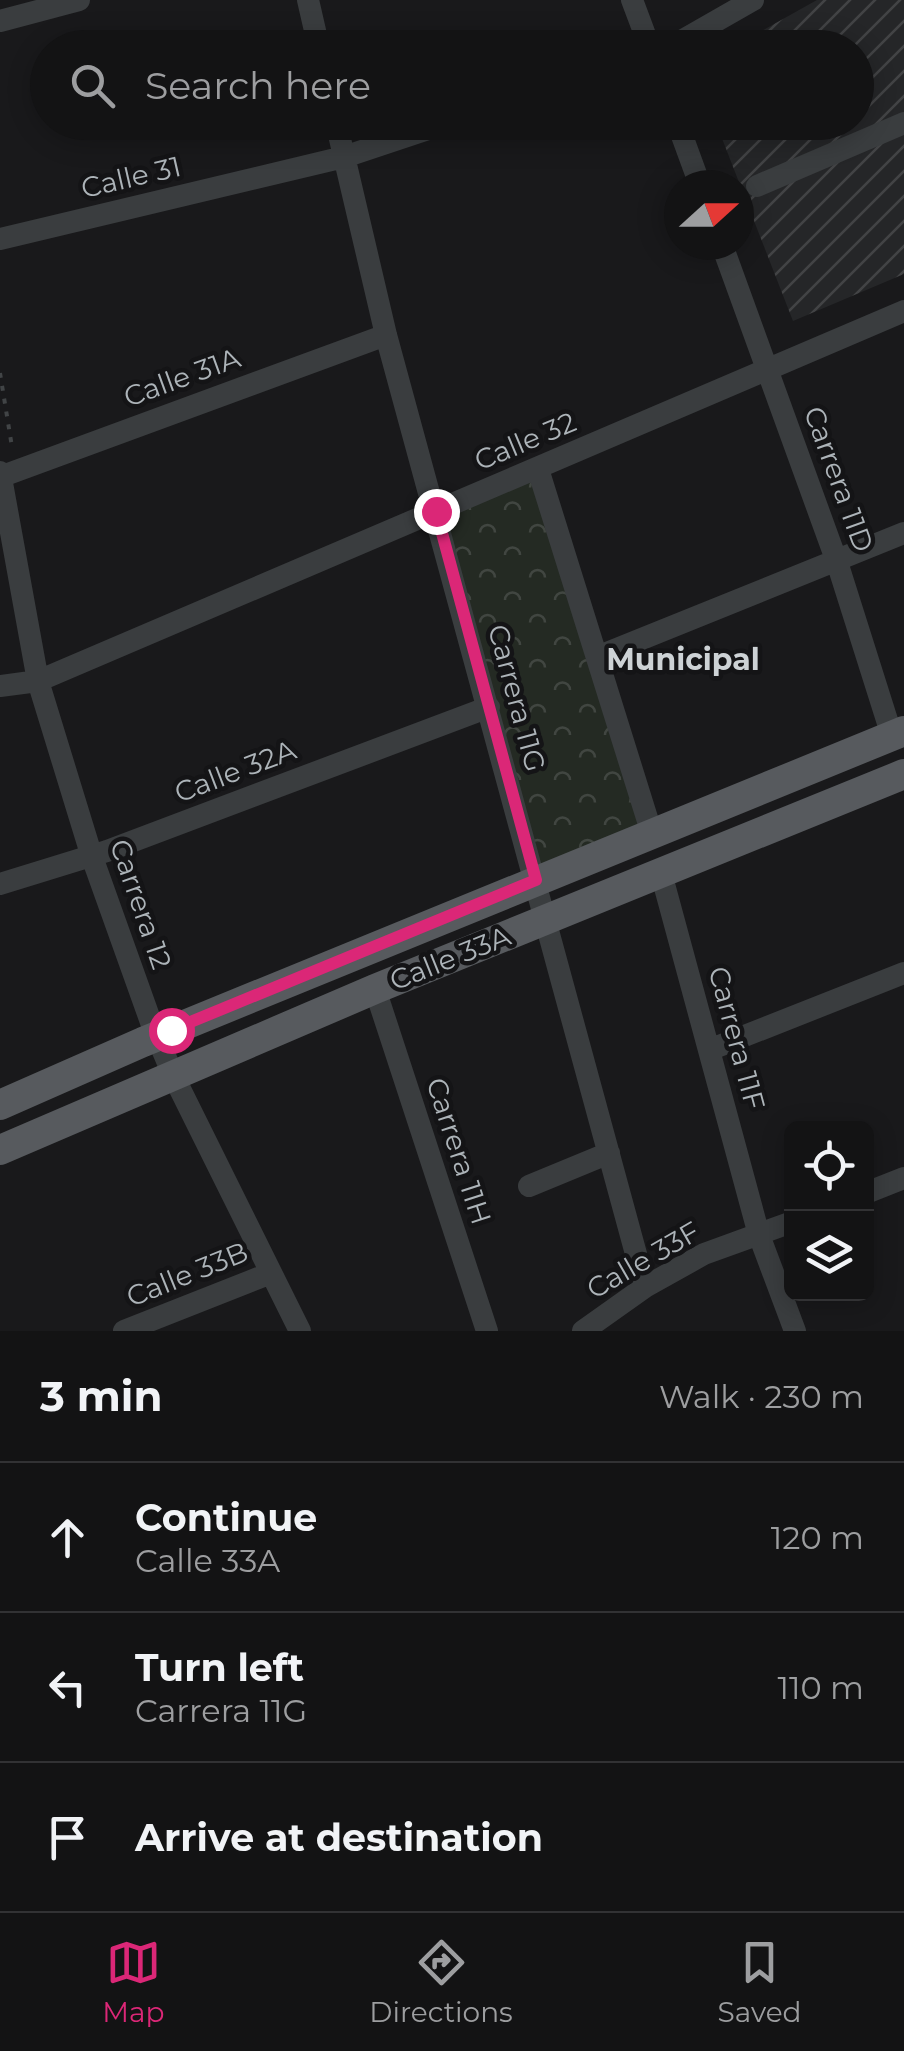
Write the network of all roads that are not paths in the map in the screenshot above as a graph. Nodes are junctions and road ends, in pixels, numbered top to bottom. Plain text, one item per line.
1 (79, 0) edge
2 (308, 0) edge
3 (632, 0) edge
4 (753, 0) edge
5 (0, 21) edge
6 (315, 30) edge
7 (643, 30) edge
8 (700, 30) edge
9 (904, 123) edge
10 (874, 136) edge
11 (340, 140) edge
12 (395, 140) edge
13 (684, 140) edge
14 (864, 140) edge
15 (344, 157) junction
16 (695, 170) edge
17 (757, 186) dead end
18 (0, 239) edge
19 (728, 260) edge
20 (904, 311) edge
21 (386, 334) junction
22 (768, 370) junction
23 (538, 469) junction
24 (4, 474) edge
25 (436, 511) junction
26 (904, 534) edge
27 (838, 562) junction
28 (597, 657) junction
29 (38, 682) junction
30 (0, 686) edge
31 (489, 707) junction
32 (898, 733) edge
33 (904, 774) edge
34 (652, 834) junction
35 (92, 857) junction
36 (661, 873) junction
37 (536, 880) junction
38 (0, 884) edge
39 (546, 918) junction
40 (904, 973) edge
41 (375, 990) junction
42 (157, 1036) junction
43 (709, 1050) junction
44 (174, 1075) junction
45 (0, 1105) edge
46 (0, 1150) edge
47 (610, 1152) junction
48 (904, 1178) edge
49 (529, 1186) dead end
50 (874, 1190) edge
51 (784, 1225) edge
52 (760, 1235) junction
53 (271, 1273) junction
54 (646, 1288) junction
55 (124, 1331) edge
56 (300, 1331) edge
57 (487, 1331) edge
58 (583, 1331) edge
59 (795, 1331) edge

1 - 5 street
2 - 6 street
3 - 7 street
4 - 8 street
9 - 10 street
11 - 15 street, Carrera 11G
12 - 15 street, Calle 31
13 - 16 street
14 - 17 street
15 - 18 street, Calle 31
15 - 21 street, Carrera 11G
19 - 22 street, Carrera 11D
20 - 22 street, Calle 32
21 - 24 street, Calle 31A
21 - 25 street, Carrera 11G
22 - 23 street, Calle 32
22 - 27 street, Carrera 11D
23 - 25 street, Calle 32
23 - 28 street
24 - 29 street, Carrera 12
25 - 29 street, Calle 32
25 - 31 street, Carrera 11G
26 - 27 street
27 - 28 street
27 - 32 street, Carrera 11D
28 - 34 street
29 - 30 street, Calle 32
29 - 35 street, Carrera 12
31 - 35 street, Calle 32A
31 - 37 street, Carrera 11G
32 - 34 main road, Calle 33A
33 - 36 main road, Calle 33A
34 - 37 main road, Calle 33A
35 - 38 street, Calle 32A
35 - 42 street, Carrera 12
36 - 39 main road, Calle 33A
36 - 43 street, Carrera 11F
37 - 39 street, Carrera 11G
37 - 42 main road, Calle 33A
39 - 41 main road, Calle 33A
39 - 47 street, Carrera 11G
40 - 43 street
41 - 44 main road, Calle 33A
41 - 57 street, Carrera 11H
42 - 44 street, Carrera 12
42 - 45 main road, Calle 33A
43 - 52 street, Carrera 11F
44 - 46 main road, Calle 33A
44 - 53 street, Carrera 12
47 - 49 street
47 - 54 street, Carrera 11G
48 - 50 street
51 - 52 street, Calle 33F
52 - 54 street, Calle 33F
52 - 59 street, Carrera 11F
53 - 55 street, Calle 33B
53 - 56 street, Carrera 12
54 - 58 street, Calle 33F

